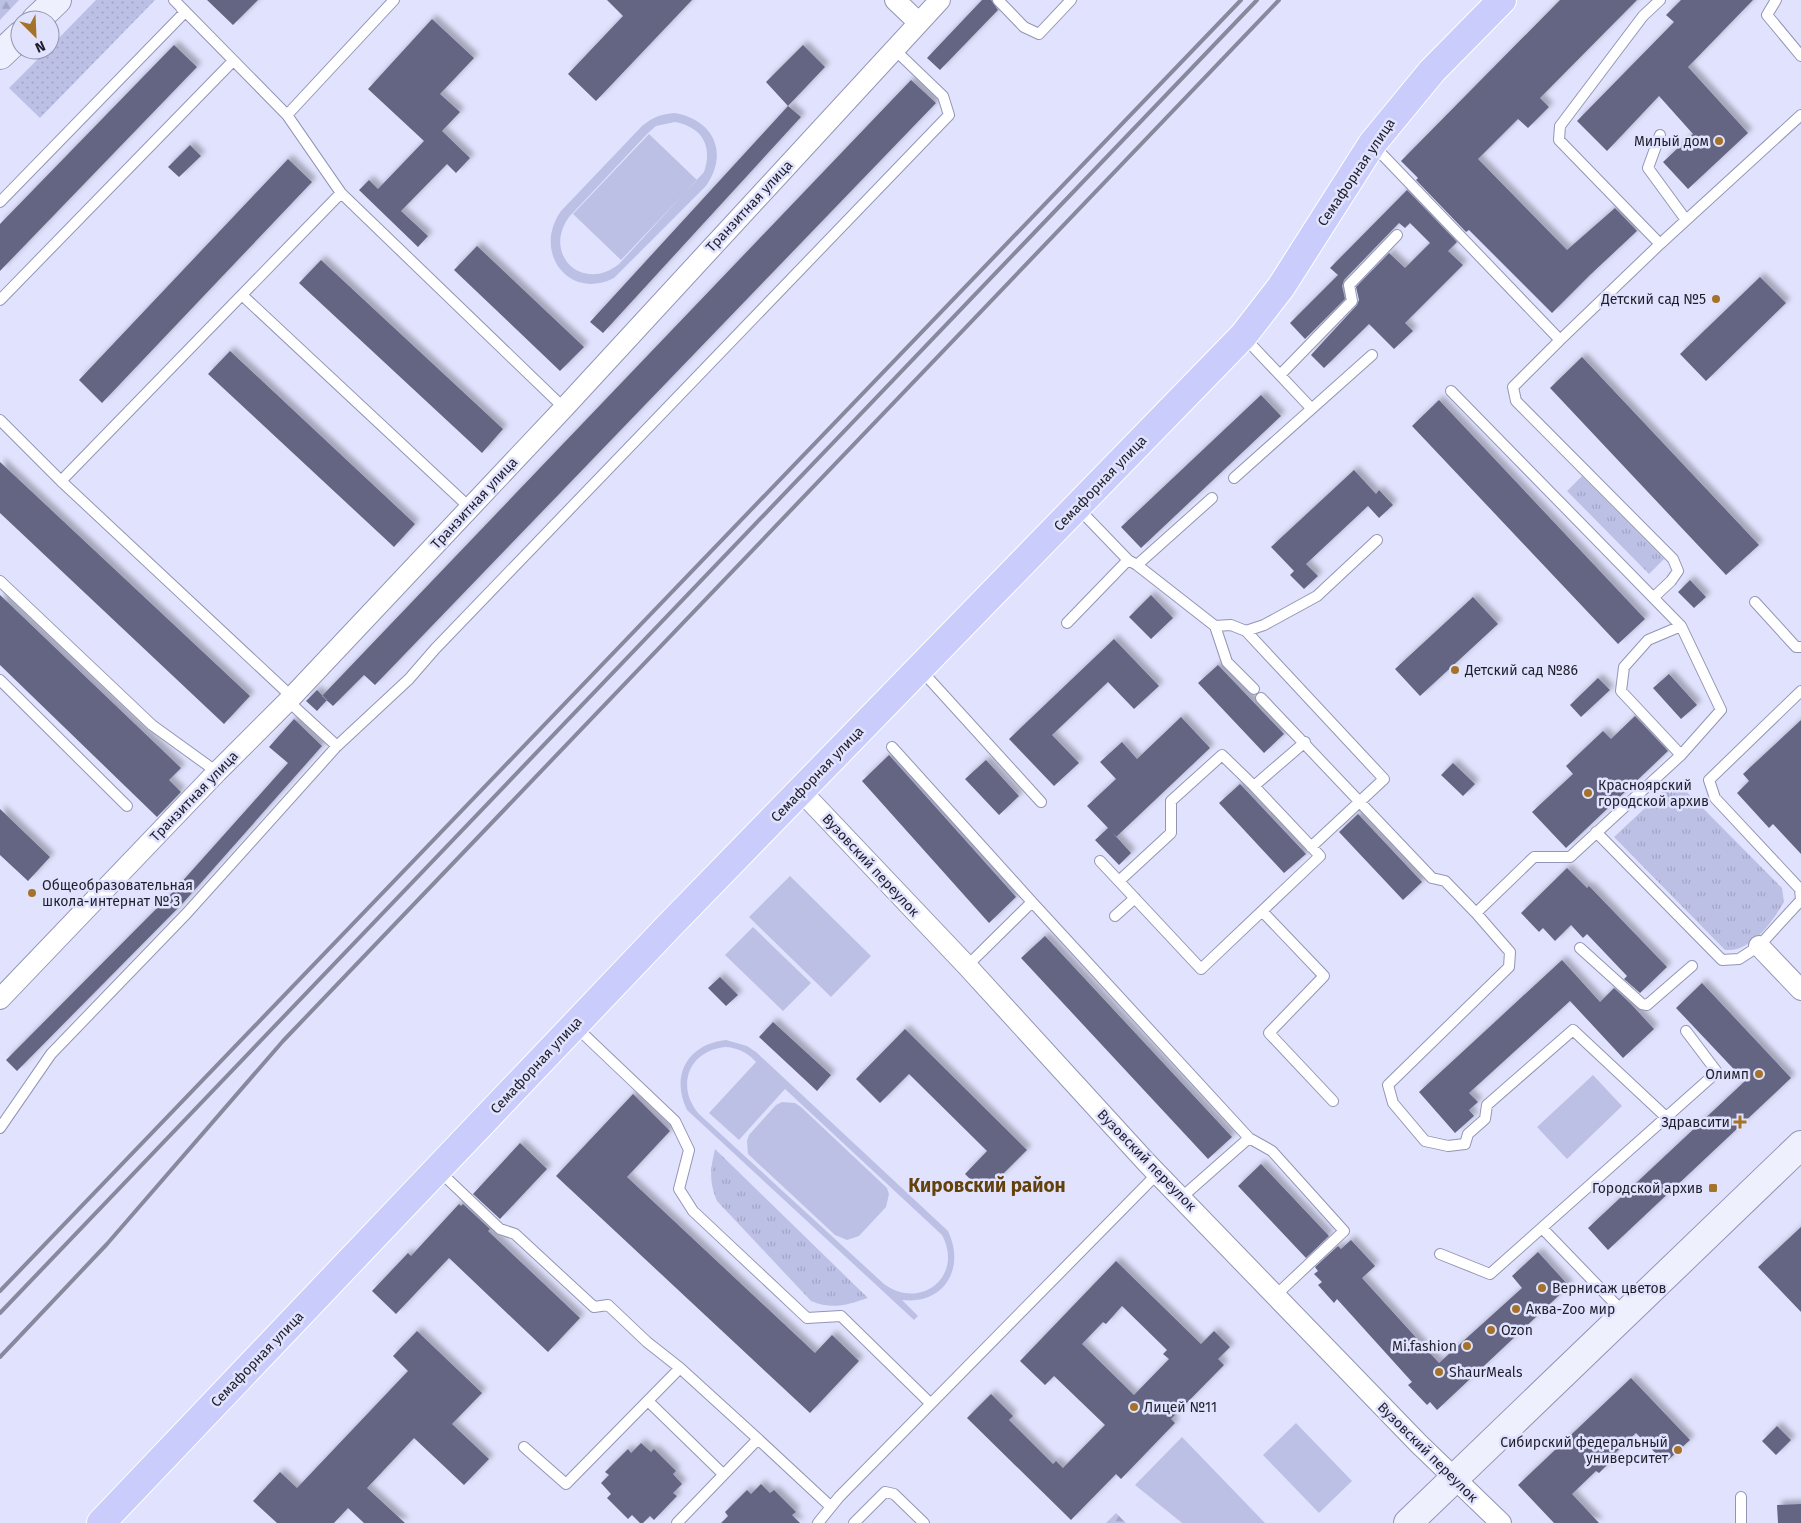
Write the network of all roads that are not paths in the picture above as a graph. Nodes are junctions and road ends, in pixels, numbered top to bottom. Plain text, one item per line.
1 (57, 0) edge
2 (174, 0) edge
3 (394, 0) edge
4 (895, 0) edge
5 (940, 0) edge
6 (998, 0) edge
7 (1071, 0) edge
8 (1502, 0) edge
9 (1660, 0) edge
10 (1776, 0) edge
11 (46, 10) edge
12 (185, 12) junction
13 (918, 22) junction
14 (10, 46) edge
15 (894, 49) junction
16 (0, 55) edge
17 (1801, 56) edge
18 (233, 61) junction
19 (287, 115) junction
20 (1801, 115) edge
21 (1660, 136) dead end
22 (1372, 144) junction
23 (341, 193) junction
24 (0, 202) edge
25 (1686, 220) junction
26 (1398, 235) dead end
27 (1660, 244) junction
28 (242, 295) junction
29 (0, 300) edge
30 (1243, 336) junction
31 (1560, 340) junction
32 (1372, 355) dead end
33 (1280, 375) junction
34 (1451, 391) dead end
35 (564, 408) junction
36 (1311, 408) junction
37 (0, 420) edge
38 (1234, 478) dead end
39 (61, 481) junction
40 (1212, 498) dead end
41 (469, 507) junction
42 (1076, 507) junction
43 (1377, 540) dead end
44 (1128, 560) junction
45 (1137, 565) junction
46 (0, 581) edge
47 (1654, 597) junction
48 (1755, 602) dead end
49 (1067, 623) dead end
50 (1215, 626) junction
51 (1681, 626) junction
52 (1246, 631) junction
53 (1801, 648) edge
54 (920, 668) junction
55 (0, 680) edge
56 (1254, 690) dead end
57 (1801, 691) edge
58 (1261, 698) dead end
59 (290, 699) junction
60 (1304, 742) junction
61 (337, 746) junction
62 (892, 747) dead end
63 (1681, 755) junction
64 (217, 772) junction
65 (1254, 786) junction
66 (801, 791) junction
67 (1040, 802) dead end
68 (1359, 802) junction
69 (127, 806) dead end
70 (1596, 832) junction
71 (1311, 847) junction
72 (1100, 861) dead end
73 (1119, 881) junction
74 (1135, 898) junction
75 (1801, 900) edge
76 (1032, 902) junction
77 (1262, 911) junction
78 (1476, 913) junction
79 (1115, 916) dead end
80 (1759, 946) junction
81 (1580, 948) dead end
82 (967, 966) junction
83 (1692, 966) dead end
84 (1801, 990) edge
85 (0, 999) edge
86 (574, 1025) junction
87 (1686, 1031) dead end
88 (1333, 1101) dead end
89 (1666, 1116) junction
90 (0, 1128) edge
91 (1249, 1138) junction
92 (1801, 1145) edge
93 (437, 1170) junction
94 (1158, 1173) junction
95 (1182, 1197) junction
96 (1542, 1228) junction
97 (1440, 1254) dead end
98 (1276, 1295) junction
99 (1626, 1314) junction
100 (680, 1368) junction
101 (648, 1401) junction
102 (930, 1403) junction
103 (758, 1439) junction
104 (524, 1447) dead end
105 (723, 1474) junction
106 (1455, 1478) junction
107 (1741, 1497) dead end
108 (830, 1506) junction
109 (101, 1523) edge
110 (677, 1523) edge
111 (818, 1523) edge
112 (854, 1523) edge
113 (924, 1523) edge
114 (1408, 1523) edge
115 (1501, 1523) edge
116 (1741, 1523) edge

1 - 11 street
2 - 12 lane
3 - 19 lane
4 - 13 street
5 - 13 street, Транзитная улица
6 - 7 lane
8 - 22 highway, Семафорная улица
9 - 27 lane
10 - 17 lane
12 - 18 lane
12 - 24 lane
13 - 15 street, Транзитная улица
14 - 16 street
15 - 35 street, Транзитная улица
15 - 61 lane
18 - 19 lane
18 - 29 lane
19 - 23 lane
20 - 25 lane
21 - 25 lane
22 - 30 highway, Семафорная улица
22 - 31 lane
23 - 28 lane
23 - 35 lane
25 - 27 lane
26 - 33 lane
27 - 31 lane
28 - 39 lane
28 - 41 lane
30 - 33 lane
30 - 42 highway, Семафорная улица
31 - 47 lane
32 - 36 lane
33 - 36 lane
34 - 47 lane
35 - 41 street, Транзитная улица
36 - 38 lane
37 - 39 lane
39 - 59 lane
40 - 45 lane
41 - 59 street, Транзитная улица
42 - 44 lane
42 - 54 highway, Семафорная улица
43 - 52 lane
44 - 45 lane
44 - 49 lane
45 - 50 lane
46 - 64 lane
47 - 51 lane
48 - 53 lane
50 - 52 lane
50 - 56 lane
51 - 63 lane
51 - 63 lane
52 - 68 lane
54 - 66 highway, Семафорная улица
54 - 67 lane
55 - 69 lane
57 - 75 lane
58 - 60 lane
59 - 61 lane
59 - 64 street, Транзитная улица
60 - 65 lane
60 - 68 lane
61 - 90 lane
62 - 76 lane
63 - 70 lane
64 - 85 street, Транзитная улица
65 - 71 lane
65 - 73 lane
66 - 82 street, Вузовский переулок
66 - 86 highway, Семафорная улица
68 - 71 lane
68 - 78 lane
70 - 78 lane
70 - 80 lane
71 - 77 lane
72 - 73 lane
73 - 74 lane
74 - 77 lane
74 - 79 lane
75 - 80 lane
76 - 82 lane
76 - 91 lane
77 - 88 lane
78 - 89 lane
80 - 84 street
81 - 83 lane
82 - 94 street, Вузовский переулок
86 - 93 highway, Семафорная улица
86 - 102 lane
87 - 89 lane
89 - 96 lane
91 - 95 lane
91 - 98 lane
92 - 99 street
93 - 100 lane
93 - 109 highway, Семафорная улица
94 - 95 street, Вузовский переулок
94 - 102 lane
95 - 98 street, Вузовский переулок
96 - 97 lane
96 - 99 lane
98 - 106 street, Вузовский переулок
99 - 106 street
100 - 101 lane
100 - 103 lane
101 - 104 lane
101 - 105 lane
102 - 108 lane
103 - 105 lane
103 - 108 lane
105 - 110 lane
106 - 114 street
106 - 115 street, Вузовский переулок
107 - 116 lane
108 - 111 lane
112 - 113 lane

